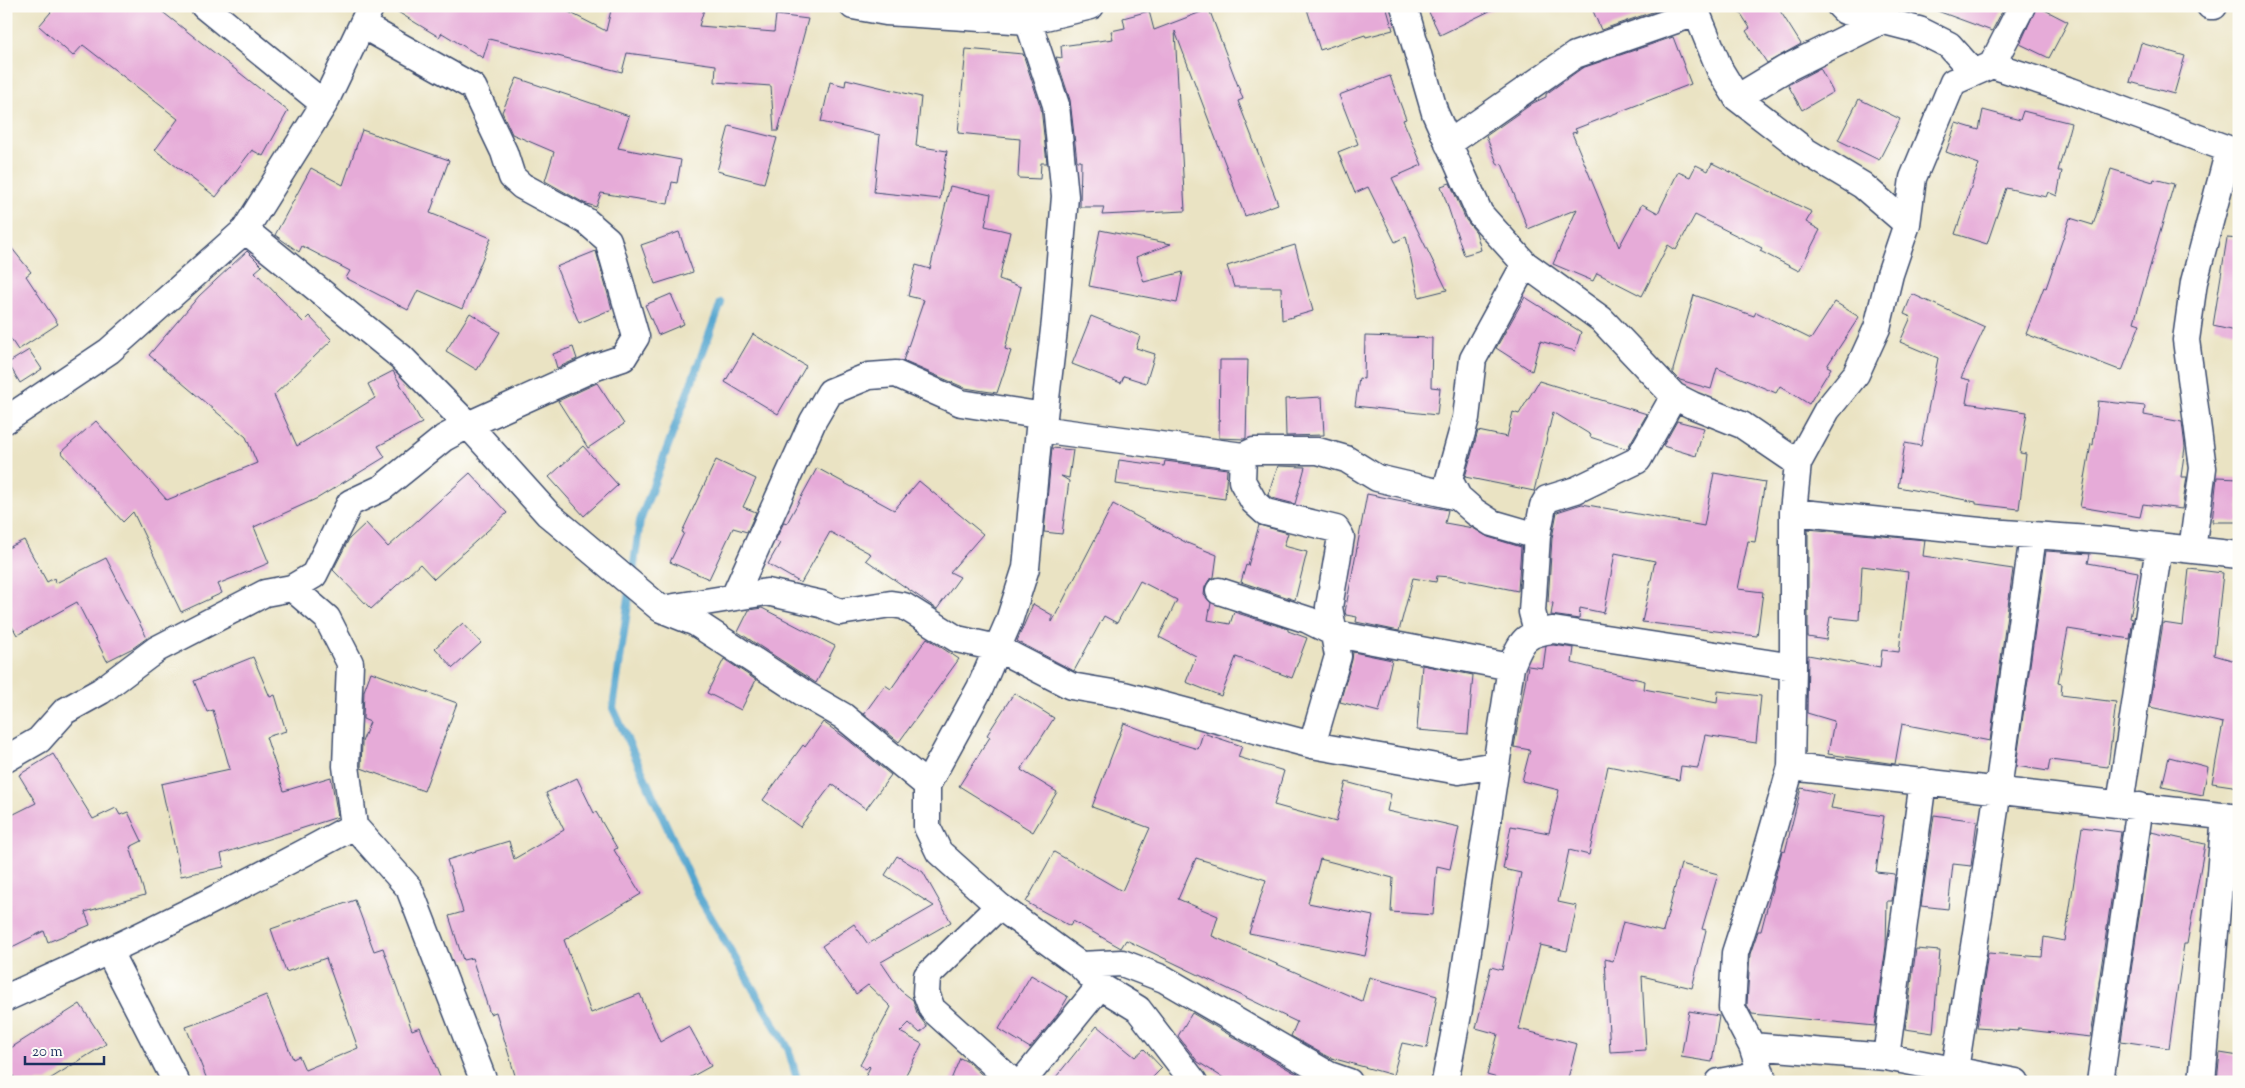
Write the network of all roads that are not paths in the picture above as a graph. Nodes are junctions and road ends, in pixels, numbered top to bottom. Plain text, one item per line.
1 (204, 6) edge
2 (853, 6) edge
3 (1091, 6) edge
4 (1404, 6) edge
5 (1840, 6) edge
6 (2022, 6) edge
7 (886, 9) edge
8 (1695, 10) edge
9 (366, 15) edge
10 (1883, 20) junction
11 (1028, 21) junction
12 (1982, 68) junction
13 (1737, 98) junction
14 (324, 104) junction
15 (1448, 144) junction
16 (2234, 151) edge
17 (1913, 178) junction
18 (1875, 195) junction
19 (1906, 224) junction
20 (245, 230) junction
21 (1525, 264) junction
22 (1674, 396) junction
23 (6, 420) edge
24 (1042, 422) junction
25 (468, 425) junction
26 (1243, 456) junction
27 (1798, 463) junction
28 (1458, 497) junction
29 (1792, 512) junction
30 (1537, 536) junction
31 (2033, 536) junction
32 (2159, 547) junction
33 (2192, 550) junction
34 (2239, 555) edge
35 (292, 588) junction
36 (1220, 590) dead end
37 (734, 597) junction
38 (661, 609) junction
39 (1537, 631) junction
40 (1336, 634) junction
41 (997, 648) junction
42 (1511, 666) junction
43 (1793, 667) junction
44 (1312, 745) junction
45 (6, 759) edge
46 (1496, 765) junction
47 (1791, 767) junction
48 (1923, 781) junction
49 (927, 785) junction
50 (1998, 790) junction
51 (2130, 805) junction
52 (2232, 817) edge
53 (354, 826) junction
54 (999, 906) junction
55 (109, 952) junction
56 (1080, 965) junction
57 (1100, 986) junction
58 (6, 998) edge
59 (1752, 1046) junction
60 (1886, 1057) junction
61 (1955, 1070) junction
62 (1926, 1073) edge
63 (1762, 1078) edge
64 (176, 1082) edge
65 (484, 1082) edge
66 (1013, 1082) edge
67 (1022, 1082) edge
68 (1194, 1082) edge
69 (1349, 1082) edge
70 (1445, 1082) edge
71 (1719, 1082) edge
72 (2016, 1082) edge
73 (2100, 1082) edge
74 (2202, 1082) edge

1 - 14 street
2 - 7 street
3 - 11 street
4 - 15 street
5 - 10 street
6 - 12 street
7 - 11 street
8 - 13 street
8 - 15 street
9 - 14 street
9 - 25 street
10 - 12 street
10 - 13 street
11 - 24 street
12 - 16 street
12 - 17 street
13 - 18 street
14 - 20 street
15 - 21 street
16 - 33 street
17 - 18 street
17 - 19 street
18 - 19 street
19 - 27 street
20 - 23 street
20 - 25 street
21 - 22 street
21 - 28 street
22 - 27 street
22 - 30 street
24 - 26 street
24 - 37 street
24 - 41 street
25 - 35 street
25 - 38 street
26 - 28 street
26 - 40 street
27 - 29 street
28 - 30 street
29 - 31 street
29 - 43 street
30 - 39 street
31 - 32 street
31 - 50 street
32 - 33 street
32 - 51 street
33 - 34 street
35 - 45 street
35 - 53 street
36 - 40 street
37 - 38 street
37 - 41 street
38 - 49 street
39 - 42 street
39 - 43 street
40 - 42 street
40 - 44 street
41 - 44 street
41 - 49 street
42 - 46 street
43 - 47 street
44 - 46 street
46 - 70 street
47 - 48 street
47 - 59 street
48 - 50 street
48 - 60 street
49 - 54 street
50 - 51 street
50 - 61 street
51 - 52 street
51 - 73 street
52 - 74 street
53 - 55 street
53 - 65 street
54 - 56 street
54 - 66 street
55 - 58 street
55 - 64 street
56 - 57 street
56 - 69 street
57 - 67 street
57 - 68 street
59 - 60 street
59 - 63 street
60 - 62 street
61 - 62 street
61 - 72 street
63 - 71 street

